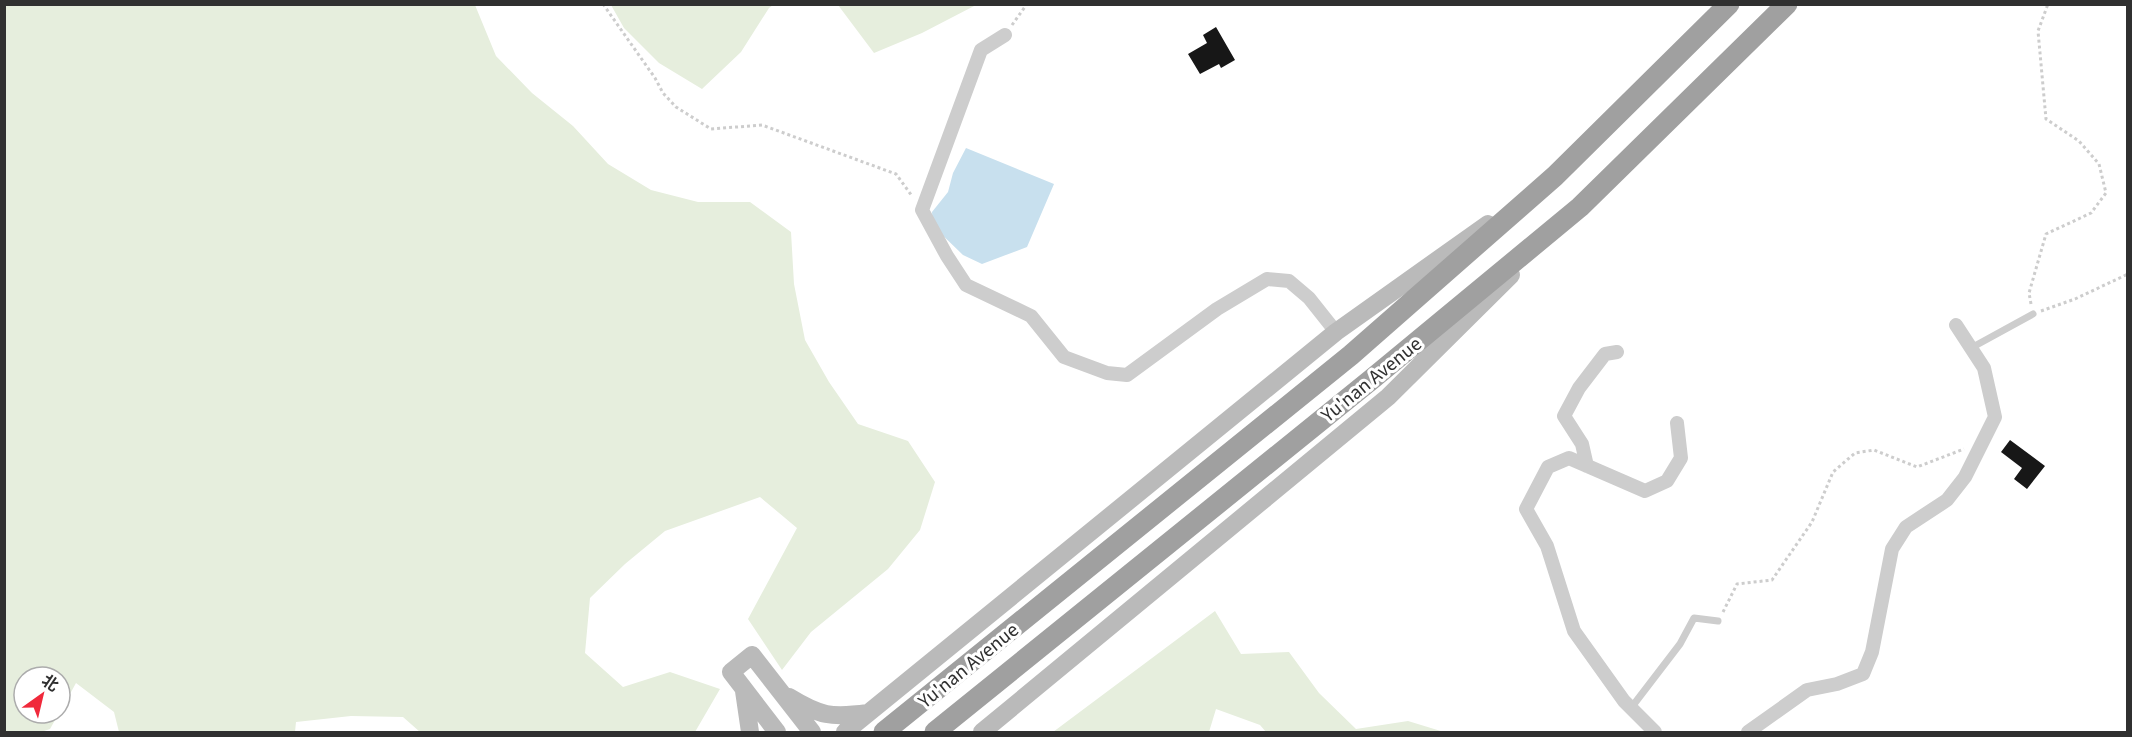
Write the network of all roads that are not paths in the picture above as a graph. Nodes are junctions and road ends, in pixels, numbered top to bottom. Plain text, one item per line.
1 (1729, 4) edge
2 (1787, 4) edge
3 (1005, 35) road end
4 (1555, 176) junction
5 (1580, 207) junction
6 (2033, 314) road end
7 (1956, 325) dead end
8 (1336, 332) junction
9 (1971, 348) junction
10 (1617, 352) dead end
11 (1677, 423) dead end
12 (1587, 466) junction
13 (1718, 621) road end
14 (743, 689) junction
15 (780, 692) junction
16 (1631, 708) junction
17 (869, 713) junction
18 (750, 732) edge
19 (777, 732) edge
20 (812, 732) edge
21 (846, 732) edge
22 (884, 732) edge
23 (935, 732) edge
24 (982, 732) edge
25 (1655, 732) edge
26 (1748, 732) edge

1 - 4 highway, Yu'nan Avenue
2 - 5 highway, Yu'nan Avenue
3 - 8 street
4 - 8 main road
4 - 22 highway, Yu'nan Avenue
5 - 23 highway, Yu'nan Avenue
5 - 24 main road
6 - 9 lane
7 - 9 street
8 - 17 main road
9 - 26 street
10 - 12 street
11 - 12 street
12 - 16 street
13 - 16 lane
14 - 15 main road
14 - 18 main road
14 - 19 main road
15 - 17 main road
15 - 20 main road
16 - 25 street
17 - 21 main road

